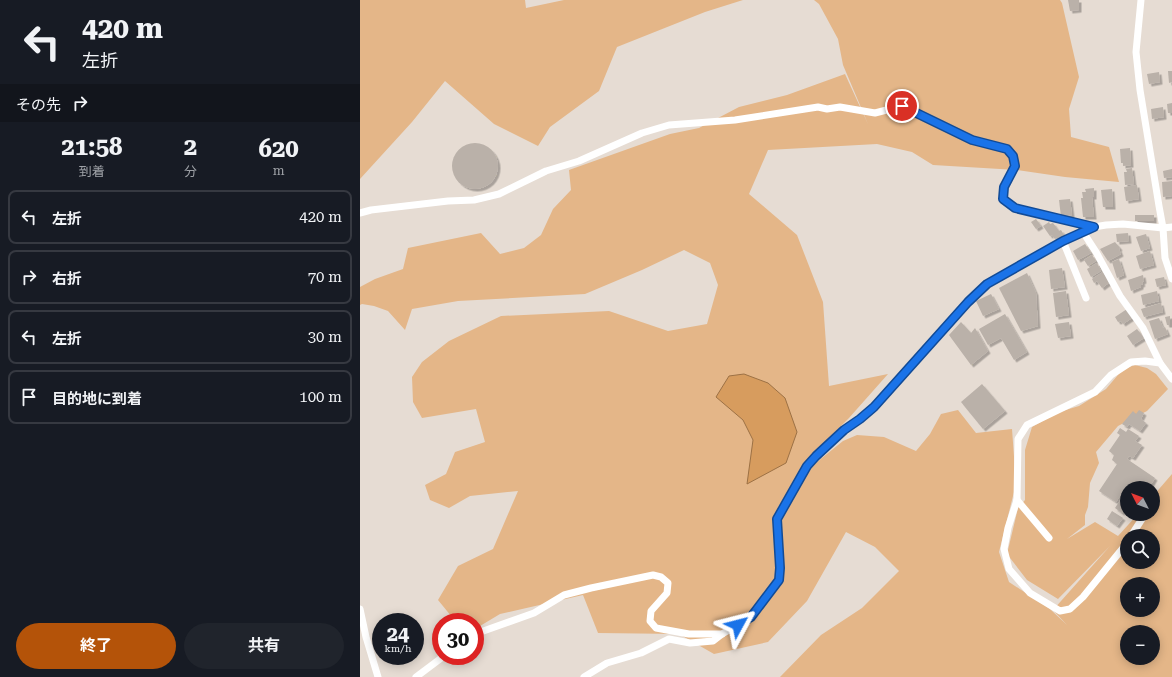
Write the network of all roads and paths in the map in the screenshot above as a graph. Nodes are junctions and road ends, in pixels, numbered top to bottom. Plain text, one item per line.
1 (1141, 0) edge
2 (360, 213) edge
3 (1094, 227) junction
4 (1172, 227) edge
5 (1162, 228) junction
6 (1083, 232) junction
7 (1063, 241) junction
8 (1172, 279) edge
9 (1086, 298) dead end
10 (1160, 363) junction
11 (1172, 379) edge
12 (1017, 500) junction
13 (1049, 538) dead end
14 (1120, 551) edge
15 (360, 609) edge
16 (484, 631) edge
17 (722, 634) junction
18 (432, 665) edge
19 (378, 677) edge
20 (416, 677) edge
21 (584, 677) edge

1 - 5 street
2 - 3 street
3 - 5 street
3 - 6 street
4 - 5 street
5 - 8 street
6 - 7 street
6 - 10 street
7 - 9 street
7 - 17 street
10 - 11 street
10 - 12 street
12 - 13 street
12 - 14 street
15 - 19 street
16 - 17 street
17 - 21 street
18 - 20 street

